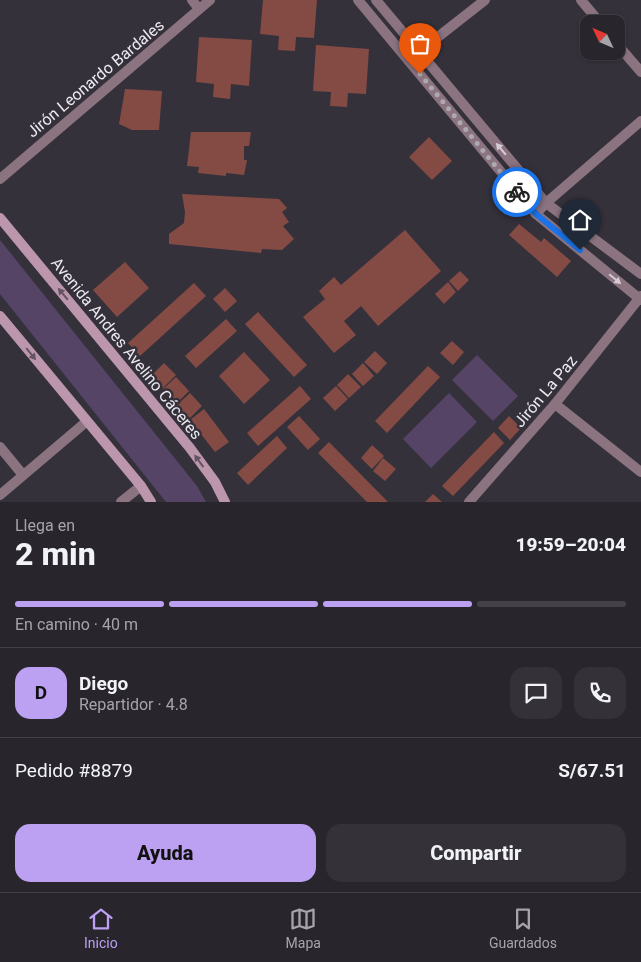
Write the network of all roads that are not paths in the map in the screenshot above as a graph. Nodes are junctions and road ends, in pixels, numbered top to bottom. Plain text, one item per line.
1 (192, 0) edge
2 (210, 0) edge
3 (358, 0) edge
4 (376, 0) edge
5 (485, 0) edge
6 (581, 0) edge
7 (199, 9) junction
8 (594, 15) edge
9 (419, 51) junction
10 (625, 53) edge
11 (408, 60) junction
12 (641, 72) edge
13 (641, 121) edge
14 (0, 179) edge
15 (546, 203) junction
16 (536, 214) junction
17 (0, 218) edge
18 (641, 274) edge
19 (640, 298) edge
20 (0, 316) edge
21 (555, 404) junction
22 (86, 422) junction
23 (0, 448) edge
24 (641, 472) edge
25 (24, 475) junction
26 (141, 486) junction
27 (0, 495) edge
28 (121, 502) edge
29 (151, 502) edge
30 (225, 502) edge
31 (469, 502) edge

1 - 7 street
2 - 7 street, Jirón Leonardo Bardales
3 - 11 street
4 - 9 street
5 - 9 street
6 - 8 street
7 - 14 street, Jirón Leonardo Bardales
9 - 11 street
15 -> 9 street
10 - 12 street
11 - 16 street
13 - 15 street
15 - 16 street
15 - 18 street
16 -> 19 street
30 -> 17 main road, Avenida Andres Avelino Cáceres
19 - 21 street, Jirón La Paz
20 -> 22 main road
21 - 24 street
21 - 31 street, Jirón La Paz
22 - 25 street
22 - 26 main road
23 - 25 street
25 - 27 street
26 - 28 street
26 - 29 main road

